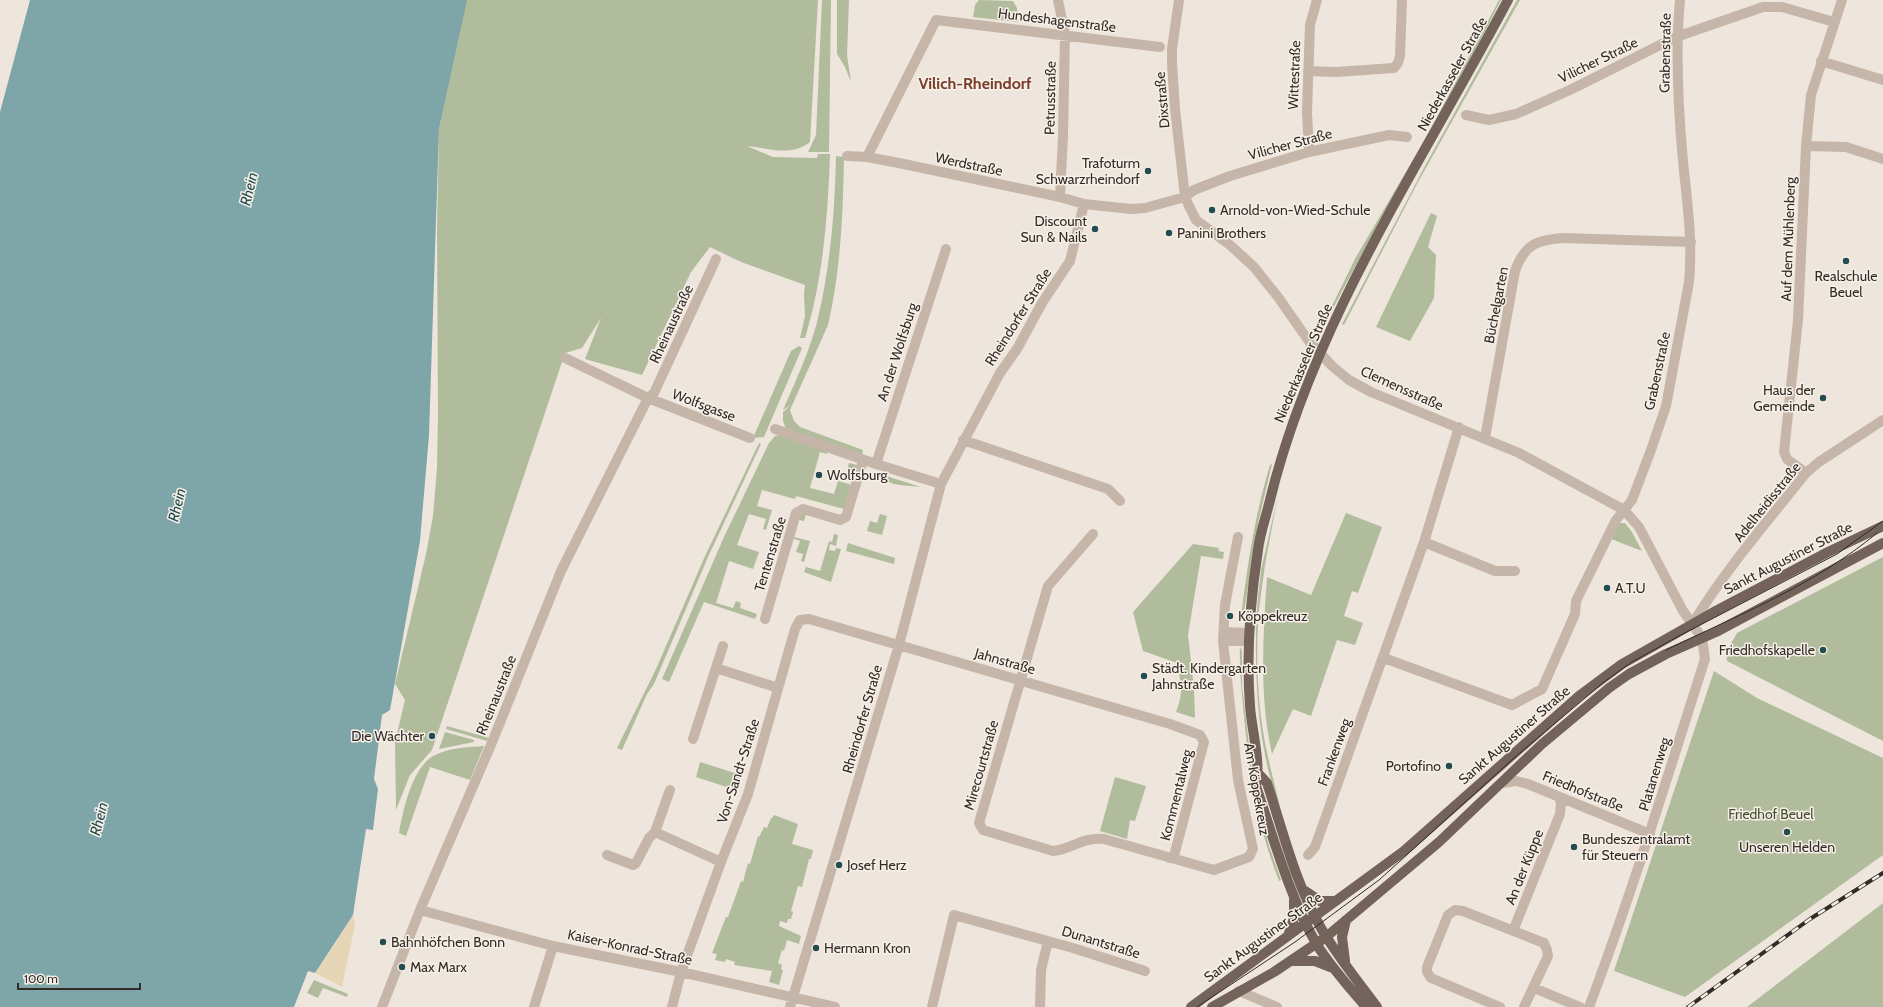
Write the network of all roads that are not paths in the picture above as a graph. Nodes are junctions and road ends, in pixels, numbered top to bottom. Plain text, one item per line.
1 (1058, 0) edge
2 (1179, 0) edge
3 (1317, 0) edge
4 (1402, 0) edge
5 (1508, 0) edge
6 (1680, 0) edge
7 (1842, 0) edge
8 (1834, 22) junction
9 (1065, 34) junction
10 (1676, 37) junction
11 (1160, 47) dead end
12 (1821, 60) junction
13 (1308, 71) junction
14 (1883, 80) edge
15 (1466, 115) dead end
16 (1407, 137) dead end
17 (1806, 146) junction
18 (1309, 152) junction
19 (847, 156) dead end
20 (867, 157) junction
21 (1883, 159) edge
22 (1060, 197) junction
23 (1185, 197) junction
24 (1084, 204) junction
25 (1691, 242) junction
26 (946, 249) dead end
27 (716, 259) dead end
28 (1319, 352) junction
29 (565, 358) dead end
30 (648, 398) junction
31 (1883, 420) edge
32 (1459, 427) junction
33 (775, 429) dead end
34 (750, 438) dead end
35 (1485, 438) junction
36 (963, 440) junction
37 (863, 460) junction
38 (876, 464) junction
39 (1803, 471) junction
40 (941, 484) junction
41 (1120, 501) dead end
42 (1624, 510) junction
43 (1883, 526) edge
44 (1093, 534) dead end
45 (1238, 536) dead end
46 (1424, 542) junction
47 (1883, 543) edge
48 (1515, 571) dead end
49 (765, 619) dead end
50 (800, 620) joint
51 (1693, 623) junction
52 (1224, 636) junction
53 (1248, 637) junction
54 (1702, 638) junction
55 (899, 645) junction
56 (723, 646) dead end
57 (1384, 658) junction
58 (716, 668) junction
59 (1020, 680) junction
60 (778, 688) junction
61 (1200, 735) joint
62 (693, 739) dead end
63 (1522, 762) junction
64 (1258, 773) junction
65 (1502, 783) junction
66 (1528, 784) junction
67 (670, 790) dead end
68 (1558, 797) junction
69 (1576, 803) junction
70 (1560, 814) junction
71 (655, 832) junction
72 (1650, 834) junction
73 (607, 855) dead end
74 (1308, 855) dead end
75 (1169, 858) junction
76 (721, 862) junction
77 (1304, 890) junction
78 (1293, 891) junction
79 (1336, 901) junction
80 (420, 910) junction
81 (1311, 920) junction
82 (1346, 920) junction
83 (1513, 931) junction
84 (1288, 936) junction
85 (1326, 937) junction
86 (1048, 941) junction
87 (1317, 944) junction
88 (553, 946) junction
89 (1291, 962) junction
90 (1345, 964) junction
91 (1334, 969) junction
92 (1145, 971) dead end
93 (681, 972) junction
94 (1534, 988) junction
95 (1239, 991) junction
96 (793, 997) junction
97 (1273, 1006) edge
98 (382, 1007) edge
99 (534, 1007) edge
100 (672, 1007) edge
101 (790, 1007) edge
102 (835, 1007) edge
103 (932, 1007) edge
104 (1040, 1007) edge
105 (1191, 1007) edge
106 (1212, 1007) edge
107 (1366, 1007) edge
108 (1377, 1007) edge
109 (1500, 1007) edge
110 (1524, 1007) edge
111 (1580, 1007) edge
112 (1589, 1007) edge

1 - 9 street, Petrusstraße
2 - 23 street, Dixstraße
3 - 13 street, Wittestraße
4 - 13 street
5 - 28 main road, Niederkasseler Straße
6 - 10 street, Grabenstraße
7 - 8 street, Auf dem Mühlenberg
8 - 10 street, Vilicher Straße
8 - 12 street, Auf dem Mühlenberg
9 - 11 street, Hundeshagenstraße
9 - 20 street, Hundeshagenstraße
9 - 22 street, Petrusstraße
10 - 15 street, Vilicher Straße
10 - 25 street, Grabenstraße
12 - 14 street
12 - 17 street, Auf dem Mühlenberg
13 - 18 street, Wittestraße
16 - 18 street, Vilicher Straße
17 - 21 street
17 - 39 street, Auf dem Mühlenberg
18 - 23 street, Vilicher Straße
19 - 20 street, Werdstraße
20 - 22 street, Werdstraße
22 - 24 street, Werdstraße
23 - 24 street
23 - 28 street, Clemensstraße
24 - 36 street, Rheindorfer Straße
25 - 35 street, Büchelgarten
25 - 42 street, Grabenstraße
26 - 38 street, An der Wolfsburg
27 - 30 street, Rheinaustraße
28 - 32 street, Clemensstraße
28 - 53 main road, Niederkasseler Straße
29 - 30 street
30 - 34 street, Wolfsgasse
30 - 80 street, Rheinaustraße
31 - 39 street, Adelheidisstraße
32 - 35 street, Clemensstraße
32 - 46 street, Frankenweg
33 - 37 street
35 - 42 street, Clemensstraße
36 - 40 street, Rheindorfer Straße
36 - 41 street
37 - 38 street
37 - 49 street, Tentenstraße
38 - 40 street
39 - 51 street, Adelheidisstraße
40 - 55 street, Rheindorfer Straße
42 - 51 street, Clemensstraße
42 - 57 street, Grabenstraße
43 - 51 main road, Sankt Augustiner Straße
44 - 59 street, Mirecourtstraße
45 - 52 street, Am Köppekreuz
46 - 48 street
46 - 57 street, Frankenweg
47 - 54 main road, Sankt Augustiner Straße
50 - 55 street, Jahnstraße
50 - 60 street, Von-Sandt-Straße
51 - 54 street, Clemensstraße
51 - 79 main road, Sankt Augustiner Straße
52 - 53 street
52 - 75 street, Am Köppekreuz
53 - 64 main road, Niederkasseler Straße
54 - 63 main road, Sankt Augustiner Straße
54 - 72 street, Platanenweg
55 - 59 street, Jahnstraße
55 - 96 street, Rheindorfer Straße
56 - 58 street
57 - 74 street, Frankenweg
58 - 60 street
58 - 62 street
59 - 61 street, Jahnstraße
59 - 75 street, Mirecourtstraße
60 - 76 street, Von-Sandt-Straße
61 - 75 street, Kommentalweg
63 - 65 main road, Sankt Augustiner Straße
63 - 66 street, Friedhofstraße
64 - 77 main road, Niederkasseler Straße
64 - 78 main road, Niederkasseler Straße
65 - 66 street, Friedhofstraße
65 - 82 main road, Sankt Augustiner Straße
66 - 68 street, Friedhofstraße
67 - 71 street
68 - 69 street, Friedhofstraße
68 - 70 street, An der Küppe
69 - 70 street
69 - 72 street, Friedhofstraße
70 - 83 street, An der Küppe
71 - 73 street
71 - 76 street
72 - 112 street, Platanenweg
76 - 93 street, Von-Sandt-Straße
77 - 79 main road
77 - 81 main road, Niederkasseler Straße
78 - 81 main road, Niederkasseler Straße
78 - 84 main road
79 - 81 main road, Sankt Augustiner Straße
80 - 88 street, Kaiser-Konrad-Straße
80 - 98 street, Rheinaustraße
81 - 84 main road, Sankt Augustiner Straße
81 - 85 main road
81 - 87 main road
82 - 85 main road, Sankt Augustiner Straße
82 - 90 main road
83 - 94 street
83 - 109 street
84 - 105 main road, Sankt Augustiner Straße
85 - 87 main road, Sankt Augustiner Straße
85 - 90 main road
86 - 92 street, Dunantstraße
86 - 103 street, Dunantstraße
86 - 104 street, Dunantstraße
87 - 89 main road, Sankt Augustiner Straße
87 - 91 main road
88 - 93 street, Kaiser-Konrad-Straße
88 - 99 street
89 - 91 main road
89 - 95 main road, Sankt Augustiner Straße
90 - 108 main road
91 - 107 main road
93 - 96 street, Kaiser-Konrad-Straße
93 - 100 street, Von-Sandt-Straße
94 - 110 street
94 - 111 street
95 - 97 street
95 - 106 main road, Sankt Augustiner Straße
96 - 101 street, Rheindorfer Straße
96 - 102 street, Kaiser-Konrad-Straße

